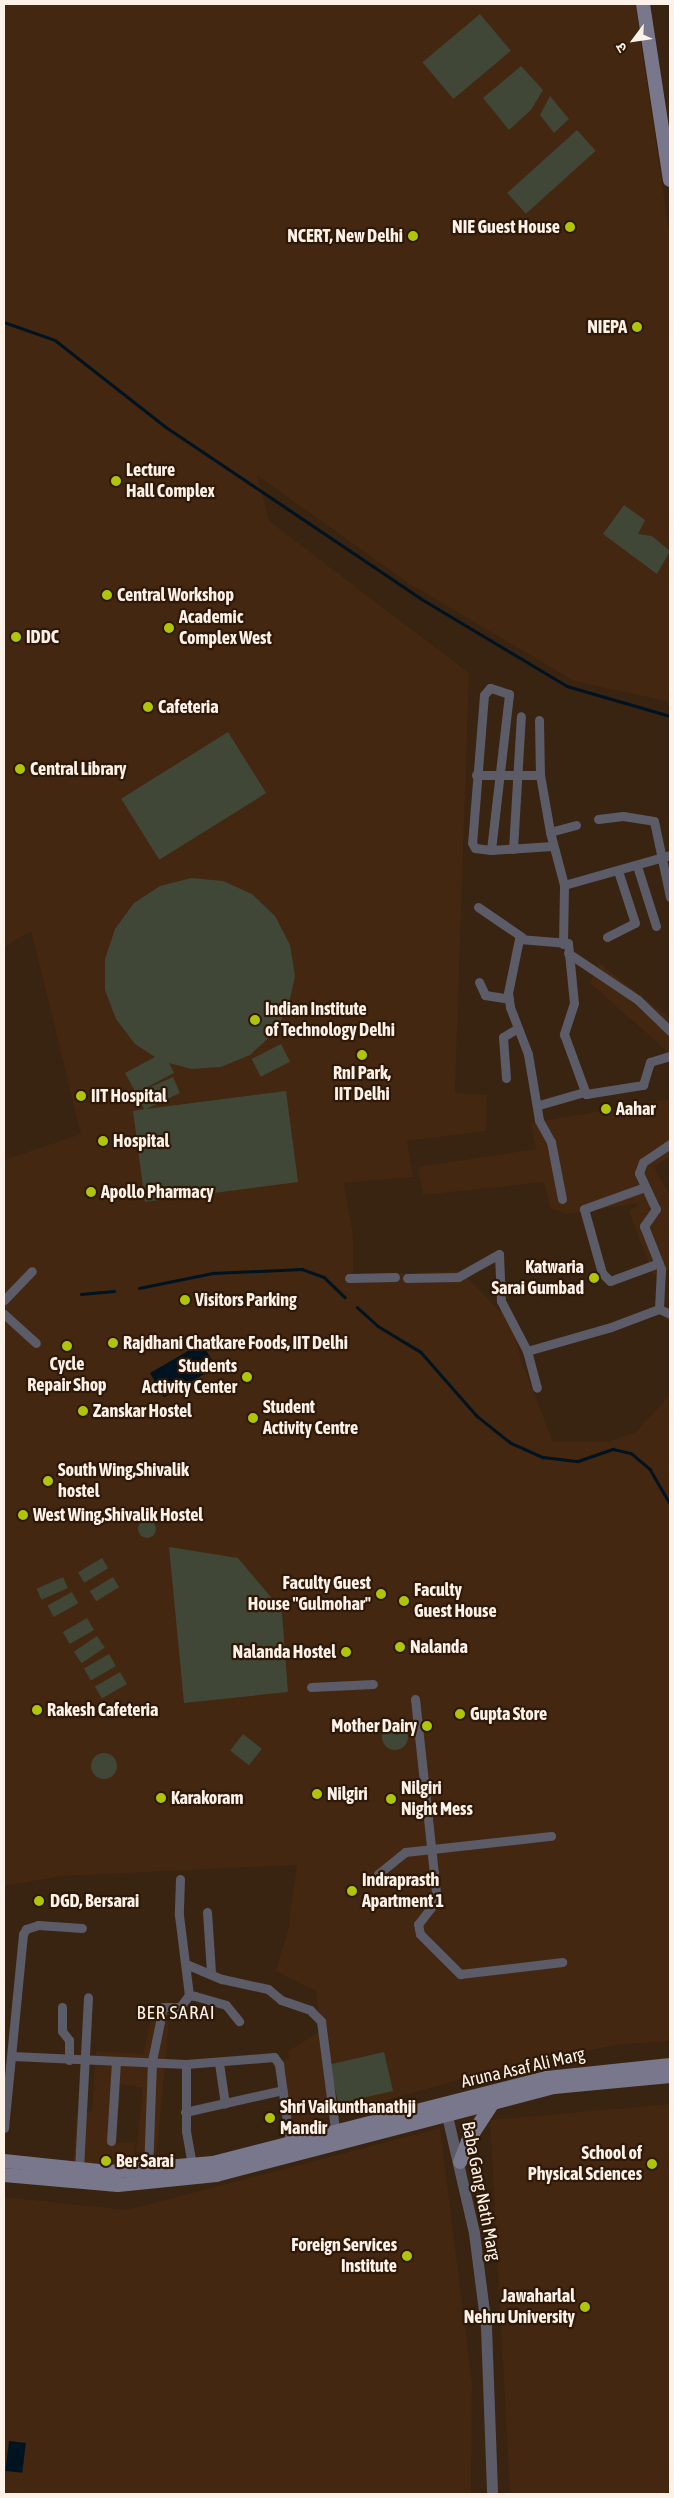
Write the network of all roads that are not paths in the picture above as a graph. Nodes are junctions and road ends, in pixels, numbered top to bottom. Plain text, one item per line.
1 (643, 4) edge
2 (652, 4) edge
3 (670, 120) edge
4 (670, 180) edge
5 (521, 716) dead end
6 (539, 720) dead end
7 (476, 774) junction
8 (500, 775) junction
9 (518, 776) junction
10 (540, 776) junction
11 (598, 818) dead end
12 (576, 824) dead end
13 (550, 832) junction
14 (552, 846) junction
15 (513, 849) junction
16 (492, 850) junction
17 (670, 855) edge
18 (660, 859) junction
19 (637, 866) junction
20 (618, 871) junction
21 (564, 885) junction
22 (670, 897) edge
23 (478, 907) dead end
24 (656, 926) dead end
25 (607, 937) dead end
26 (522, 938) junction
27 (564, 944) junction
28 (568, 953) junction
29 (479, 982) dead end
30 (509, 999) junction
31 (518, 1028) junction
32 (670, 1031) edge
33 (670, 1056) edge
34 (506, 1078) dead end
35 (584, 1092) junction
36 (539, 1105) junction
37 (670, 1144) edge
38 (645, 1187) junction
39 (562, 1198) dead end
40 (659, 1263) junction
41 (32, 1272) dead end
42 (395, 1277) dead end
43 (349, 1278) dead end
44 (407, 1278) dead end
45 (4, 1300) edge
46 (659, 1309) junction
47 (4, 1314) edge
48 (670, 1314) edge
49 (36, 1343) dead end
50 (527, 1351) junction
51 (537, 1388) dead end
52 (373, 1684) dead end
53 (311, 1688) dead end
54 (415, 1699) dead end
55 (551, 1836) dead end
56 (428, 1847) junction
57 (378, 1874) dead end
58 (180, 1879) dead end
59 (207, 1912) dead end
60 (82, 1928) dead end
61 (562, 1962) dead end
62 (186, 1964) junction
63 (211, 1973) junction
64 (189, 1995) junction
65 (88, 1997) dead end
66 (62, 2007) dead end
67 (239, 2020) dead end
68 (12, 2056) junction
69 (69, 2060) junction
70 (87, 2061) junction
71 (152, 2061) junction
72 (116, 2062) junction
73 (219, 2063) junction
74 (186, 2064) junction
75 (670, 2065) edge
76 (670, 2076) edge
77 (283, 2090) junction
78 (225, 2104) junction
79 (492, 2104) junction
80 (185, 2112) junction
81 (446, 2112) junction
82 (4, 2128) edge
83 (337, 2139) junction
84 (110, 2141) dead end
85 (290, 2144) junction
86 (4, 2161) edge
87 (460, 2162) junction
88 (55, 2165) junction
89 (192, 2166) junction
90 (79, 2169) junction
91 (148, 2171) junction
92 (4, 2175) edge
93 (54, 2180) junction
94 (479, 2296) junction
95 (489, 2424) junction
96 (486, 2494) edge
97 (492, 2494) edge

1 - 4 main road
2 - 3 main road
5 - 9 street
6 - 10 street
7 - 8 street
7 - 8 street
7 - 16 street
8 - 9 street
8 - 16 street
9 - 10 street
9 - 15 street
10 - 13 street
11 - 18 street
12 - 13 street
13 - 14 street
14 - 15 street
14 - 21 street
15 - 16 street
17 - 18 street
18 - 19 street
18 - 22 street
19 - 20 street
19 - 24 street
20 - 21 street
20 - 25 street
21 - 27 street
23 - 26 street
26 - 27 street
26 - 30 street
27 - 28 street
28 - 32 street
28 - 35 street
29 - 30 street
30 - 31 street
31 - 34 street
31 - 36 street
33 - 35 street
35 - 36 street
36 - 39 street
37 - 38 street
38 - 40 street
38 - 40 street
40 - 46 street
41 - 45 street
42 - 43 street
44 - 50 street
46 - 48 street
46 - 50 street
47 - 49 street
50 - 51 street
52 - 53 street
54 - 56 street
55 - 56 street
56 - 57 street
56 - 61 street
58 - 62 street
59 - 63 street
60 - 68 street
62 - 63 street
62 - 64 street
63 - 83 street
64 - 67 street
64 - 71 street
65 - 70 street
66 - 69 street
68 - 69 street
68 - 82 street
69 - 70 street
70 - 72 street
70 - 90 street
71 - 72 street
71 - 74 street
71 - 91 street
72 - 84 street
73 - 74 street
73 - 77 street
73 - 78 street
74 - 80 street
75 - 81 main road, Aruna Asaf Ali Marg
76 - 79 main road, Aruna Asaf Ali Marg
77 - 78 street
77 - 85 street
78 - 80 street
79 - 81 main road, Aruna Asaf Ali Marg
79 - 87 main road
80 - 89 street
81 - 83 main road
81 - 87 street, Baba Gang Nath Marg
81 - 94 street, Baba Gang Nath Marg
83 - 85 main road
83 - 93 main road
85 - 89 main road
86 - 88 main road
87 - 94 street, Baba Gang Nath Marg
88 - 90 main road
88 - 93 street
89 - 91 main road
90 - 91 main road
92 - 93 main road
94 - 95 street, Baba Gang Nath Marg
95 - 96 street, Baba Gang Nath Marg
95 - 97 street, Baba Gang Nath Marg

